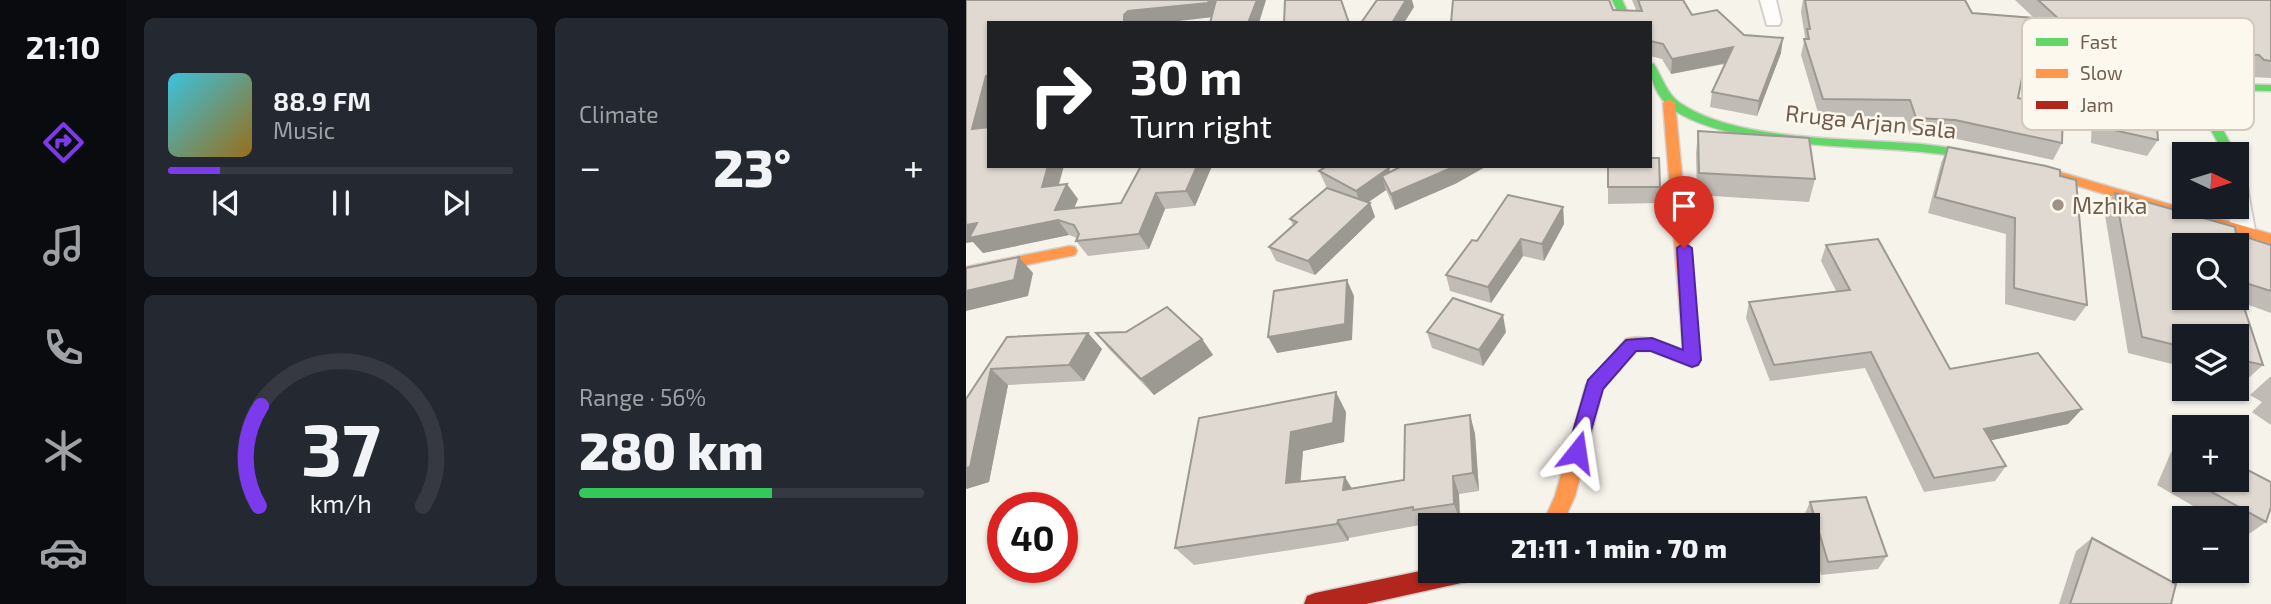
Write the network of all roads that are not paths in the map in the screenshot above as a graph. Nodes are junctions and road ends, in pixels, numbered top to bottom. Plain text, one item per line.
1 (1617, 0) edge
2 (1768, 0) edge
3 (1627, 21) edge
4 (1773, 21) dead end
5 (1652, 70) edge
6 (1670, 103) junction
7 (2241, 219) edge
8 (2243, 231) junction
9 (2271, 239) edge
10 (1070, 251) dead end
11 (966, 272) edge
12 (1557, 513) edge
13 (1418, 582) edge
14 (1315, 604) edge

1 - 3 street
2 - 4 street
5 - 6 street
6 - 8 street, Rruga Arjan Sala
6 - 12 street
7 - 8 street
8 - 9 street, Rruga Arjan Sala
10 - 11 street
13 - 14 street

